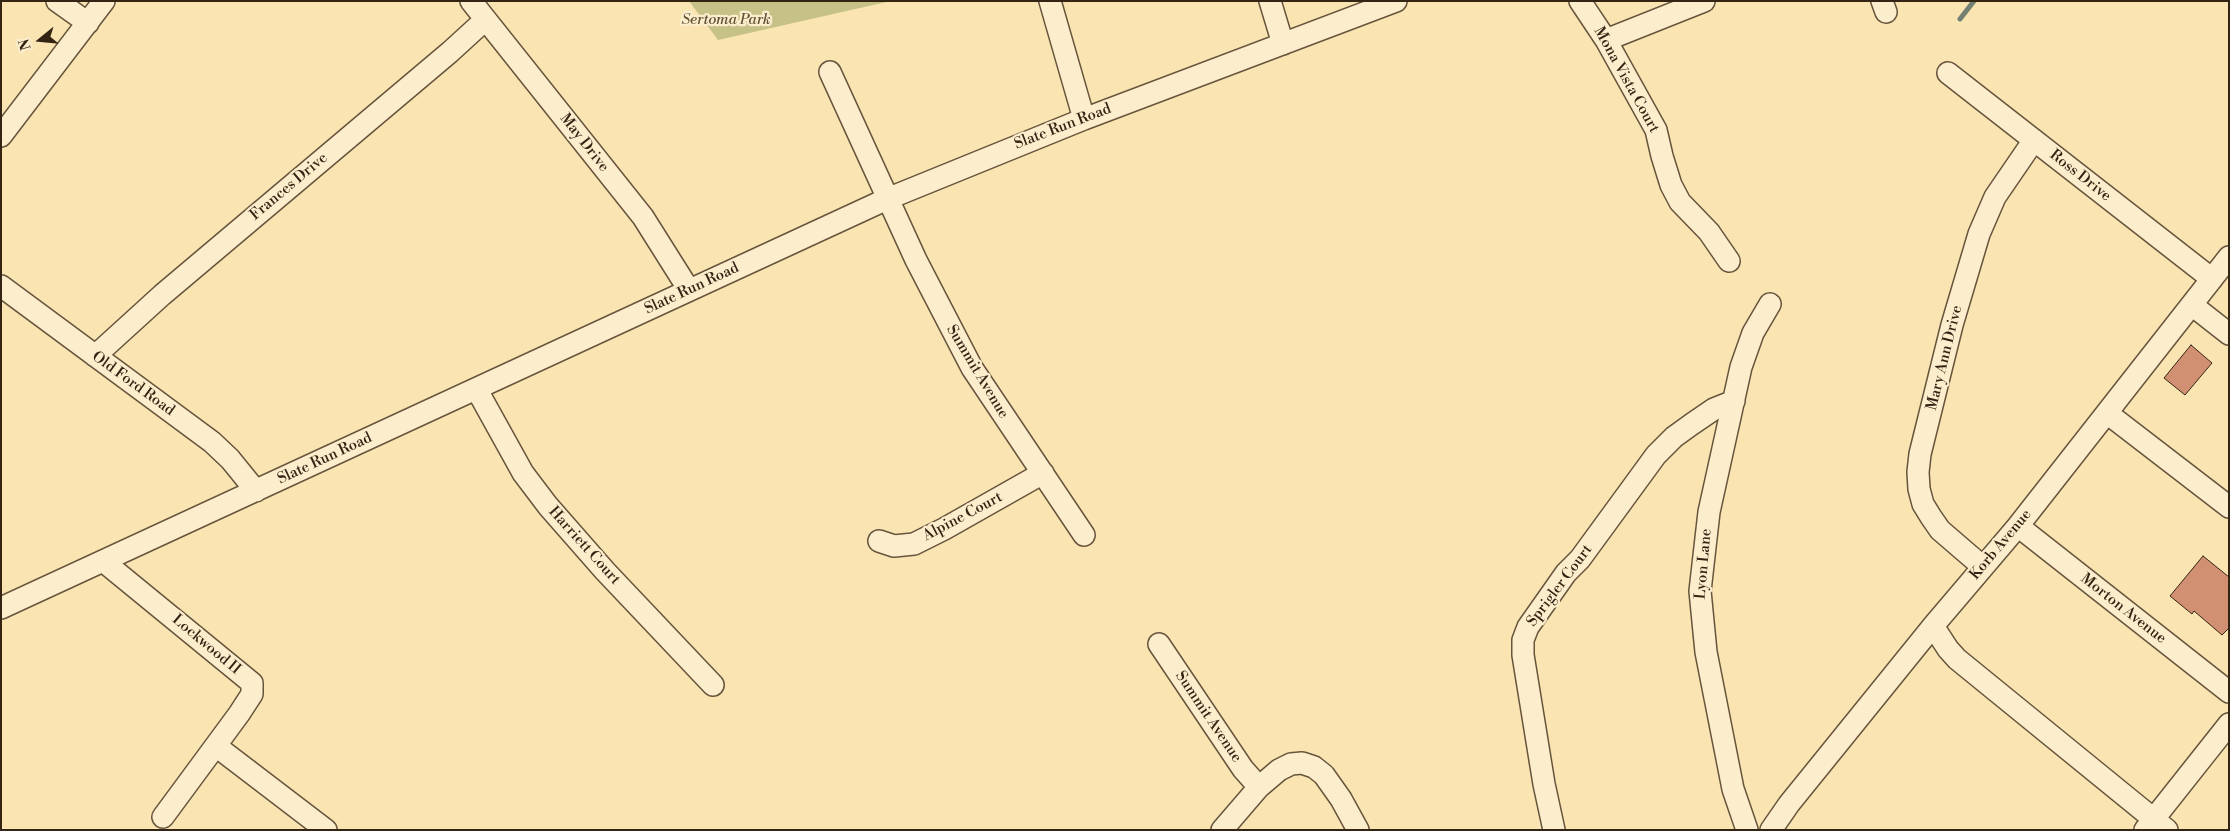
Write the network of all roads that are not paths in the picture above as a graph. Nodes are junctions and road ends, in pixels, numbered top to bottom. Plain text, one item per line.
1 (57, 1) edge
2 (104, 1) edge
3 (472, 1) edge
4 (1050, 1) edge
5 (1270, 1) edge
6 (1396, 1) edge
7 (1580, 1) edge
8 (1704, 1) edge
9 (486, 20) junction
10 (88, 23) junction
11 (1606, 40) junction
12 (1283, 44) junction
13 (830, 72) dead end
14 (1948, 73) dead end
15 (1084, 119) junction
16 (1, 136) edge
17 (2034, 140) junction
18 (887, 199) junction
19 (2229, 257) edge
20 (1729, 261) dead end
21 (2212, 279) junction
22 (1, 286) edge
23 (689, 290) junction
24 (1770, 304) dead end
25 (2192, 305) junction
26 (2229, 334) edge
27 (95, 356) junction
28 (477, 390) junction
29 (1734, 401) junction
30 (2107, 413) junction
31 (1043, 473) junction
32 (256, 491) junction
33 (2229, 507) edge
34 (2018, 526) junction
35 (1084, 535) dead end
36 (879, 541) dead end
37 (103, 561) junction
38 (1983, 567) junction
39 (1, 608) edge
40 (1933, 626) junction
41 (1159, 644) dead end
42 (713, 685) dead end
43 (2229, 692) edge
44 (2229, 724) edge
45 (216, 746) junction
46 (1259, 787) junction
47 (163, 817) dead end
48 (2155, 826) edge
49 (326, 830) edge
50 (1222, 830) edge
51 (1358, 830) edge
52 (1554, 830) edge
53 (1747, 830) edge
54 (1771, 830) edge

1 - 10 street
2 - 10 street
3 - 9 street, May Drive
4 - 15 street
5 - 12 street
6 - 12 street, Slate Run Road
7 - 11 street, Mona Vista Court
8 - 11 street
9 - 23 street, May Drive
9 - 27 street, Frances Drive
10 - 16 street
11 - 20 street, Mona Vista Court
12 - 15 street, Slate Run Road
13 - 18 street, Summit Avenue
14 - 17 street, Ross Drive
15 - 18 street, Slate Run Road
17 - 21 street, Ross Drive
17 - 38 street, Mary Ann Drive
18 - 23 street, Slate Run Road
18 - 31 street, Summit Avenue
19 - 21 street, Korb Avenue
21 - 25 street, Korb Avenue
22 - 27 street, Old Ford Road
23 - 28 street, Slate Run Road
24 - 29 street, Lyon Lane
25 - 26 street
25 - 30 street, Korb Avenue
27 - 32 street, Old Ford Road
28 - 32 street, Slate Run Road
28 - 42 street, Harriett Court
29 - 52 street, Sprigler Court
29 - 53 street, Lyon Lane
30 - 33 street
30 - 34 street, Korb Avenue
31 - 35 street, Summit Avenue
31 - 36 street, Alpine Court
32 - 37 street, Slate Run Road
34 - 38 street, Korb Avenue
34 - 43 street, Morton Avenue
37 - 39 street, Slate Run Road
37 - 45 street, Lockwood II
38 - 40 street, Korb Avenue
40 - 48 street
40 - 54 street, Korb Avenue
41 - 46 street, Summit Avenue
44 - 48 street
45 - 47 street, Lockwood II
45 - 49 street
46 - 50 street
46 - 51 street

